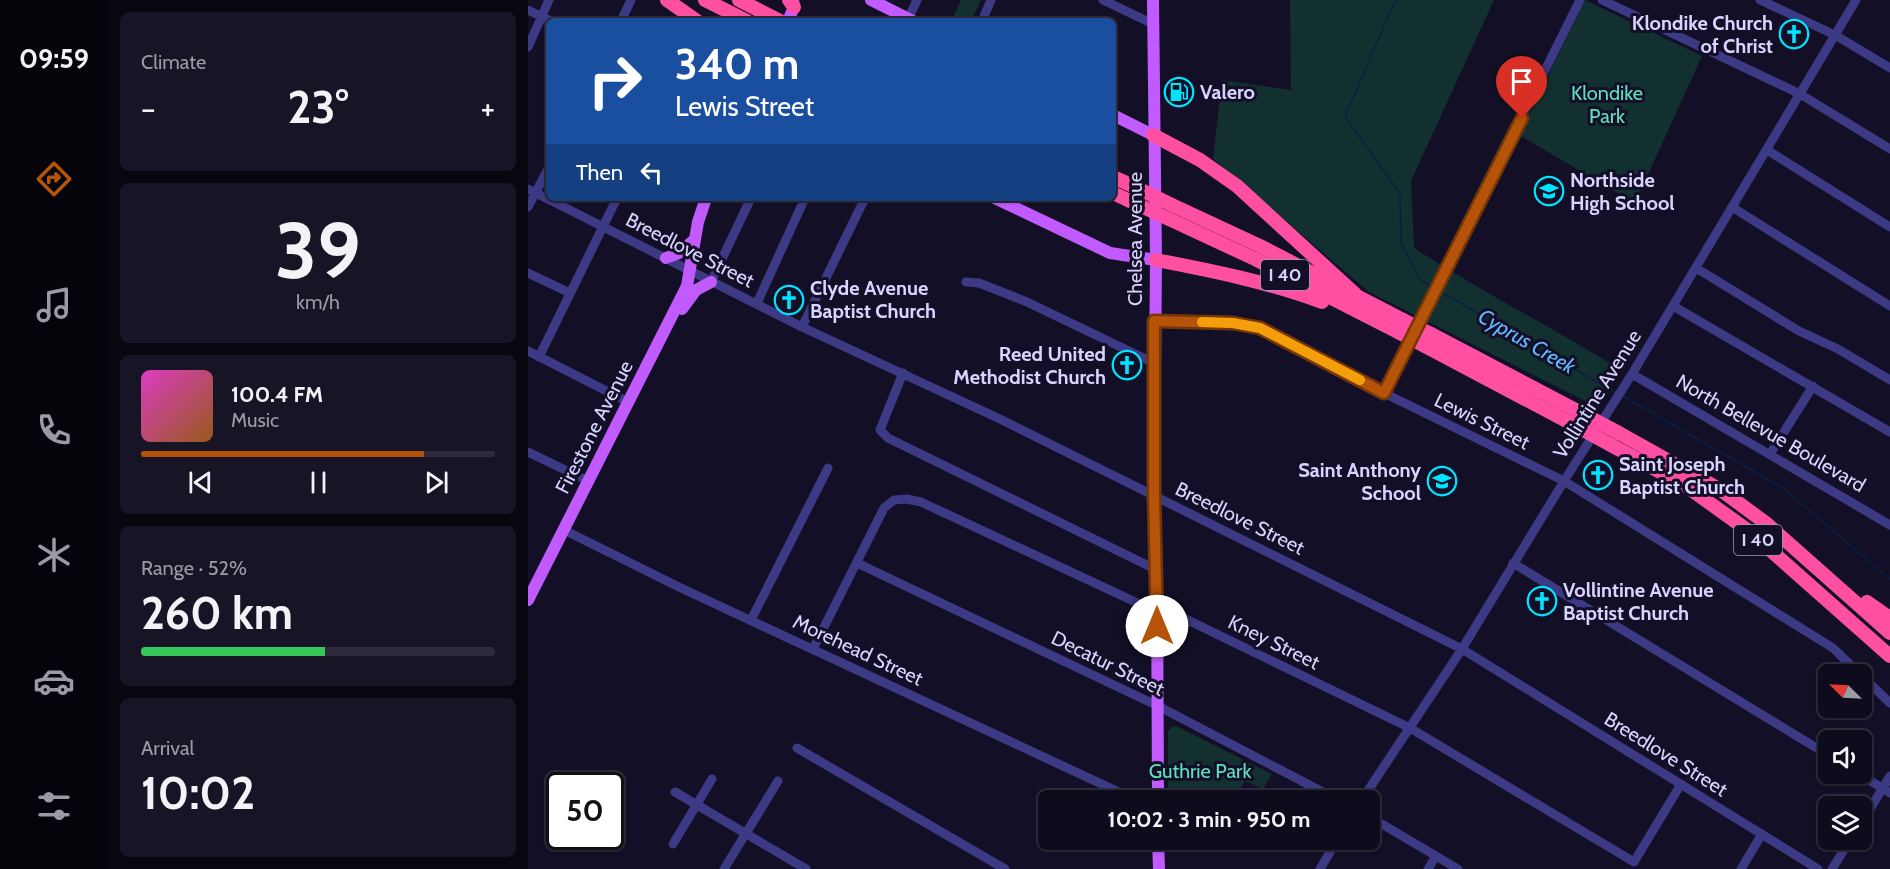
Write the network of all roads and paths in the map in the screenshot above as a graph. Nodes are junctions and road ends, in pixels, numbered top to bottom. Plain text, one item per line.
1 (549, 0) edge
2 (631, 0) edge
3 (667, 0) edge
4 (705, 0) edge
5 (739, 0) edge
6 (871, 0) edge
7 (917, 0) edge
8 (991, 0) edge
9 (1103, 0) edge
10 (1153, 0) edge
11 (1580, 0) edge
12 (1602, 0) edge
13 (1760, 0) edge
14 (1856, 0) edge
15 (795, 2) edge
16 (528, 10) edge
17 (546, 18) edge
18 (622, 18) edge
19 (693, 18) edge
20 (741, 18) edge
21 (774, 18) edge
22 (789, 18) edge
23 (907, 18) edge
24 (912, 18) edge
25 (982, 18) edge
26 (546, 19) edge
27 (1153, 24) junction
28 (1834, 35) junction
29 (528, 47) edge
30 (1890, 68) edge
31 (1800, 94) junction
32 (1116, 116) edge
33 (1153, 135) junction
34 (1890, 149) edge
35 (1767, 150) junction
36 (546, 171) edge
37 (1116, 178) edge
38 (532, 191) edge
39 (1116, 194) edge
40 (546, 198) edge
41 (553, 201) edge
42 (616, 201) edge
43 (705, 201) edge
44 (750, 201) edge
45 (804, 201) edge
46 (864, 201) edge
47 (1001, 201) edge
48 (528, 207) edge
49 (1732, 207) junction
50 (1171, 212) junction
51 (604, 226) junction
52 (1890, 227) edge
53 (693, 241) junction
54 (666, 258) junction
55 (1156, 260) junction
56 (1696, 268) junction
57 (690, 271) junction
58 (528, 273) edge
59 (711, 282) junction
60 (966, 282) dead end
61 (570, 294) junction
62 (1355, 294) junction
63 (757, 303) junction
64 (1673, 306) junction
65 (1890, 306) edge
66 (672, 317) junction
67 (1154, 321) junction
68 (1383, 324) junction
69 (1401, 326) junction
70 (802, 327) junction
71 (528, 351) edge
72 (539, 357) junction
73 (1154, 363) junction
74 (903, 373) junction
75 (1632, 374) junction
76 (1889, 378) edge
77 (1813, 386) junction
78 (1384, 393) junction
79 (628, 402) junction
80 (1581, 421) junction
81 (1890, 432) edge
82 (528, 452) edge
83 (1770, 454) junction
84 (828, 468) dead end
85 (588, 481) junction
86 (1564, 481) junction
87 (1154, 496) junction
88 (1890, 525) edge
89 (564, 530) junction
90 (857, 563) junction
91 (1513, 563) junction
92 (1820, 569) junction
93 (1157, 570) junction
94 (1836, 583) junction
95 (528, 600) edge
96 (1157, 605) junction
97 (1890, 618) edge
98 (751, 620) junction
99 (1890, 628) edge
100 (1890, 633) edge
101 (813, 649) junction
102 (1462, 649) junction
103 (1890, 656) edge
104 (1850, 664) edge
105 (1872, 686) edge
106 (1890, 703) edge
107 (1158, 706) junction
108 (1410, 728) junction
109 (797, 748) dead end
110 (1818, 749) edge
111 (1890, 776) edge
112 (712, 779) dead end
113 (778, 781) dead end
114 (1872, 782) edge
115 (1681, 784) junction
116 (1114, 790) edge
117 (1158, 790) edge
118 (1319, 790) edge
119 (1368, 790) edge
120 (1886, 791) edge
121 (675, 792) dead end
122 (697, 804) junction
123 (1872, 809) edge
124 (1380, 823) edge
125 (746, 833) junction
126 (1762, 834) junction
127 (673, 844) dead end
128 (1158, 850) edge
129 (1331, 850) edge
130 (1844, 850) edge
131 (1436, 856) junction
132 (792, 865) edge
133 (724, 869) edge
134 (806, 869) edge
135 (1005, 869) edge
136 (1159, 869) edge
137 (1320, 869) edge
138 (1428, 869) edge
139 (1458, 869) edge
140 (1741, 869) edge
141 (1818, 869) edge
142 (1832, 869) edge

1 - 17 street
2 - 18 street
3 - 19 highway
4 - 20 highway
5 - 21 highway
6 - 23 main road
7 - 24 street
8 - 25 street
9 - 27 street
10 - 27 main road, Chelsea Avenue
11 - 78 street
12 - 31 street
13 - 28 street
14 - 28 street, Vollintine Avenue
15 - 22 main road
16 - 26 street
26 - 29 street
27 - 33 main road, Chelsea Avenue
28 - 30 street
28 - 31 street, Vollintine Avenue
31 - 34 street
31 - 35 street, Vollintine Avenue
32 - 33 main road
33 - 55 main road, Chelsea Avenue
33 - 62 highway
35 - 49 street, Vollintine Avenue
35 - 52 street
36 - 38 street
37 - 50 highway, I 40, bridge
38 - 40 street, Breedlove Street
38 - 48 street
39 - 50 highway, I 40, bridge
41 - 51 street, Breedlove Street
42 - 51 street
43 - 53 main road, Firestone Avenue
44 - 59 street
45 - 63 street
46 - 70 street
47 - 55 main road
49 - 56 street, Vollintine Avenue
49 - 65 street
50 - 62 highway, I 40
50 - 68 highway, I 40
51 - 54 street, Breedlove Street
51 - 61 street
53 - 54 main road
53 - 57 main road, Firestone Avenue
54 - 57 street, Breedlove Street
55 - 67 main road, Chelsea Avenue
55 - 68 highway
56 - 64 street, Vollintine Avenue
56 - 76 street
57 - 59 street, Breedlove Street
57 - 66 main road, Firestone Avenue
58 - 61 street
59 - 63 street, Breedlove Street
59 - 66 main road
60 - 73 street
61 - 72 street
62 - 69 highway, I 40
63 - 70 street, Breedlove Street
64 - 75 street, Vollintine Avenue
64 - 77 street
66 - 79 main road, Firestone Avenue
67 - 73 main road, Chelsea Avenue
67 - 78 street, Lewis Street
68 - 69 highway, I 40
69 - 80 highway, I 40, bridge
70 - 74 street, Breedlove Street
71 - 72 street
72 - 79 street
73 - 87 main road, Chelsea Avenue
74 - 87 street, Breedlove Street
74 - 93 street
75 - 83 street, North Bellevue Boulevard
75 - 86 street, Vollintine Avenue
77 - 81 street
77 - 83 street
78 - 86 street, Lewis Street
79 - 85 main road, Firestone Avenue
80 - 92 highway, I 40, bridge
80 - 103 highway, I 40, bridge
82 - 85 street
83 - 88 street, North Bellevue Boulevard
84 - 98 street
85 - 89 main road, Firestone Avenue
86 - 91 street, Vollintine Avenue
86 - 104 street, Lewis Street
87 - 93 main road, Chelsea Avenue
87 - 102 street, Breedlove Street
89 - 95 main road, Firestone Avenue
89 - 98 street, Morehead Street
90 - 96 street, Kney Street
90 - 101 street
90 - 107 street, Decatur Street
91 - 102 street, Vollintine Avenue
91 - 110 street
92 - 94 highway, I 40
92 - 97 highway
93 - 96 main road, Chelsea Avenue
94 - 99 highway
94 - 100 highway, I 40
96 - 107 main road, Chelsea Avenue
96 - 108 street, Kney Street
98 - 101 street, Morehead Street
101 - 116 street, Morehead Street
102 - 108 street, Vollintine Avenue
102 - 115 street, Breedlove Street
105 - 106 street, Lewis Street
107 - 117 main road, Chelsea Avenue
107 - 118 street, Decatur Street
108 - 115 street, Kney Street
108 - 119 street, Vollintine Avenue
109 - 135 street
111 - 120 street
112 - 122 street
113 - 125 street
114 - 120 street
115 - 126 street, Breedlove Street
120 - 123 street
121 - 122 street
122 - 125 street
122 - 127 street
124 - 131 street
125 - 132 street
125 - 133 street
126 - 140 street
126 - 141 street, Breedlove Street
128 - 136 main road
129 - 137 street
130 - 142 street
131 - 138 street
131 - 139 street
132 - 134 street

